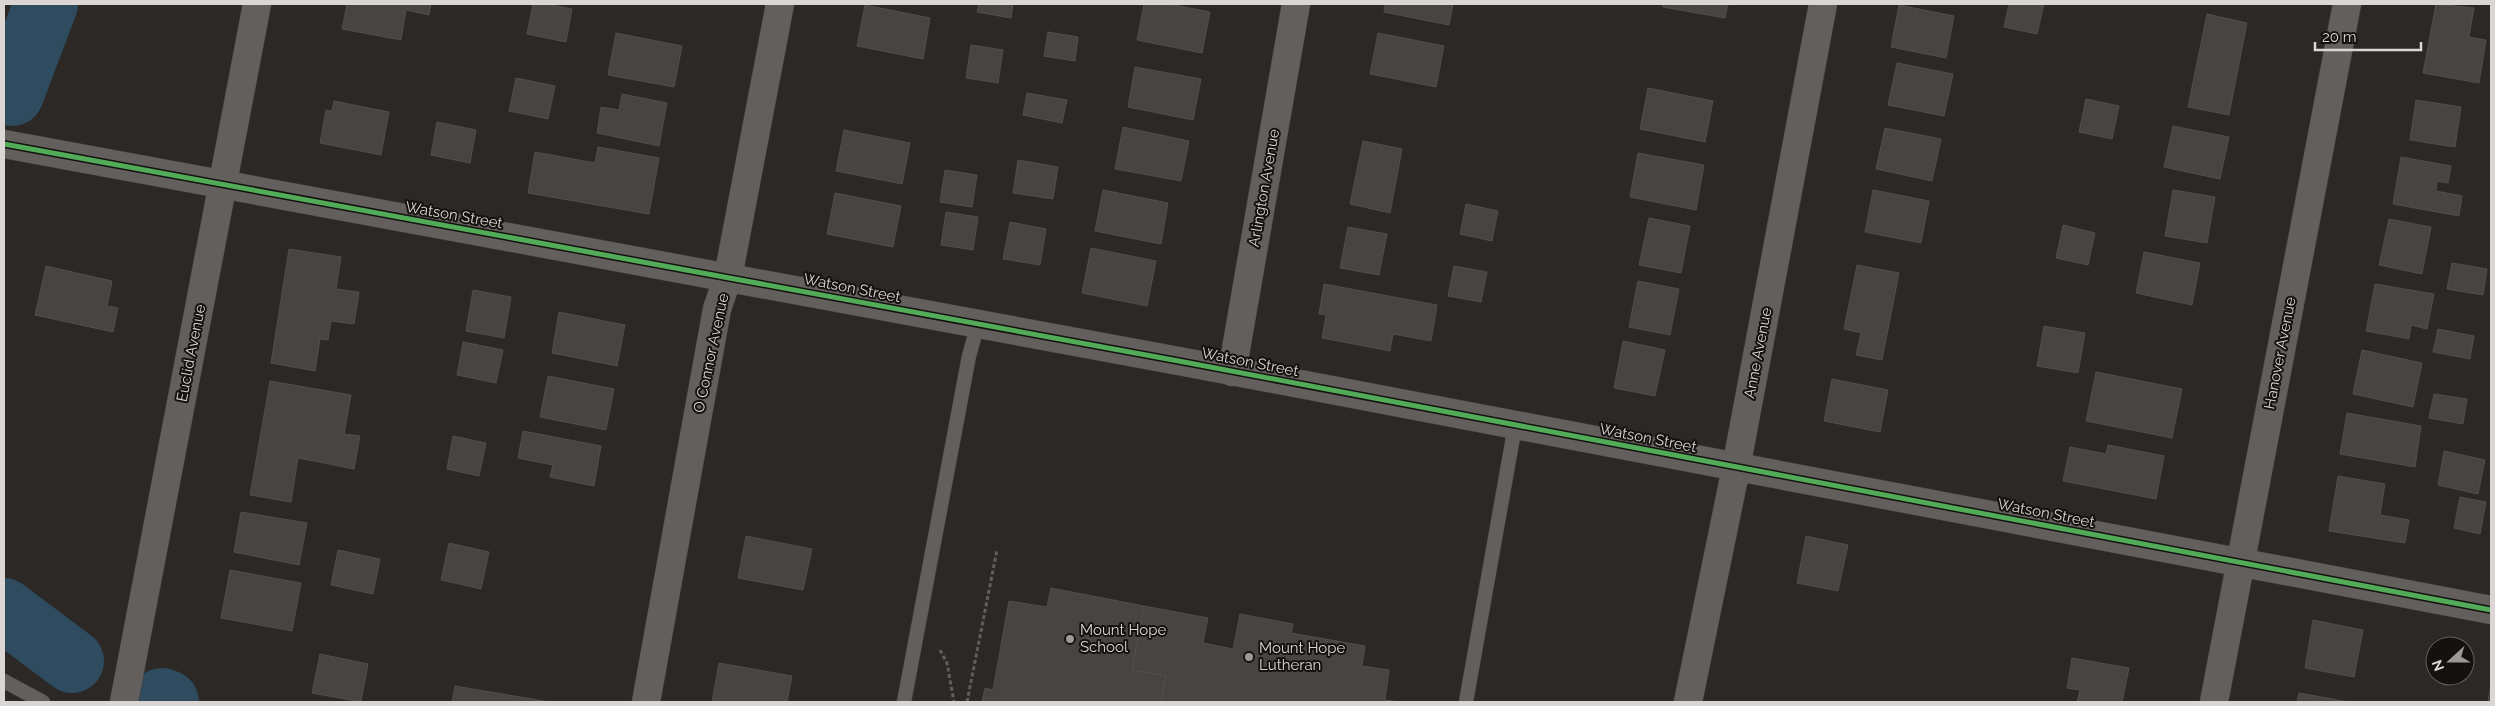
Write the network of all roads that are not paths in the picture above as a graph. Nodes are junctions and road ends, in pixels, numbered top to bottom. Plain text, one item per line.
1 (257, 4) edge
2 (780, 4) edge
3 (1296, 4) edge
4 (1823, 4) edge
5 (2346, 4) edge
6 (4, 144) edge
7 (223, 185) junction
8 (728, 277) junction
9 (978, 324) junction
10 (1232, 372) junction
11 (1515, 426) junction
12 (1736, 468) junction
13 (2240, 563) junction
14 (2491, 610) edge
15 (4, 681) edge
16 (44, 702) edge
17 (124, 702) edge
18 (646, 702) edge
19 (904, 702) edge
20 (1466, 702) edge
21 (1688, 702) edge
22 (2214, 702) edge

1 - 7 street, Euclid Avenue
2 - 8 street, O Connor Avenue
3 - 10 street, Arlington Avenue
4 - 12 street, Anne Avenue
5 - 13 street, Hanover Avenue
6 - 7 street, Watson Street
7 - 8 street, Watson Street
7 - 17 street, Euclid Avenue
8 - 9 street, Watson Street
8 - 18 street, O Connor Avenue
9 - 10 street, Watson Street
9 - 19 lane
10 - 11 street, Watson Street
11 - 12 street, Watson Street
11 - 20 lane
12 - 13 street, Watson Street
12 - 21 street, Anne Avenue
13 - 14 street, Watson Street
13 - 22 street, Hanover Avenue
15 - 16 lane

